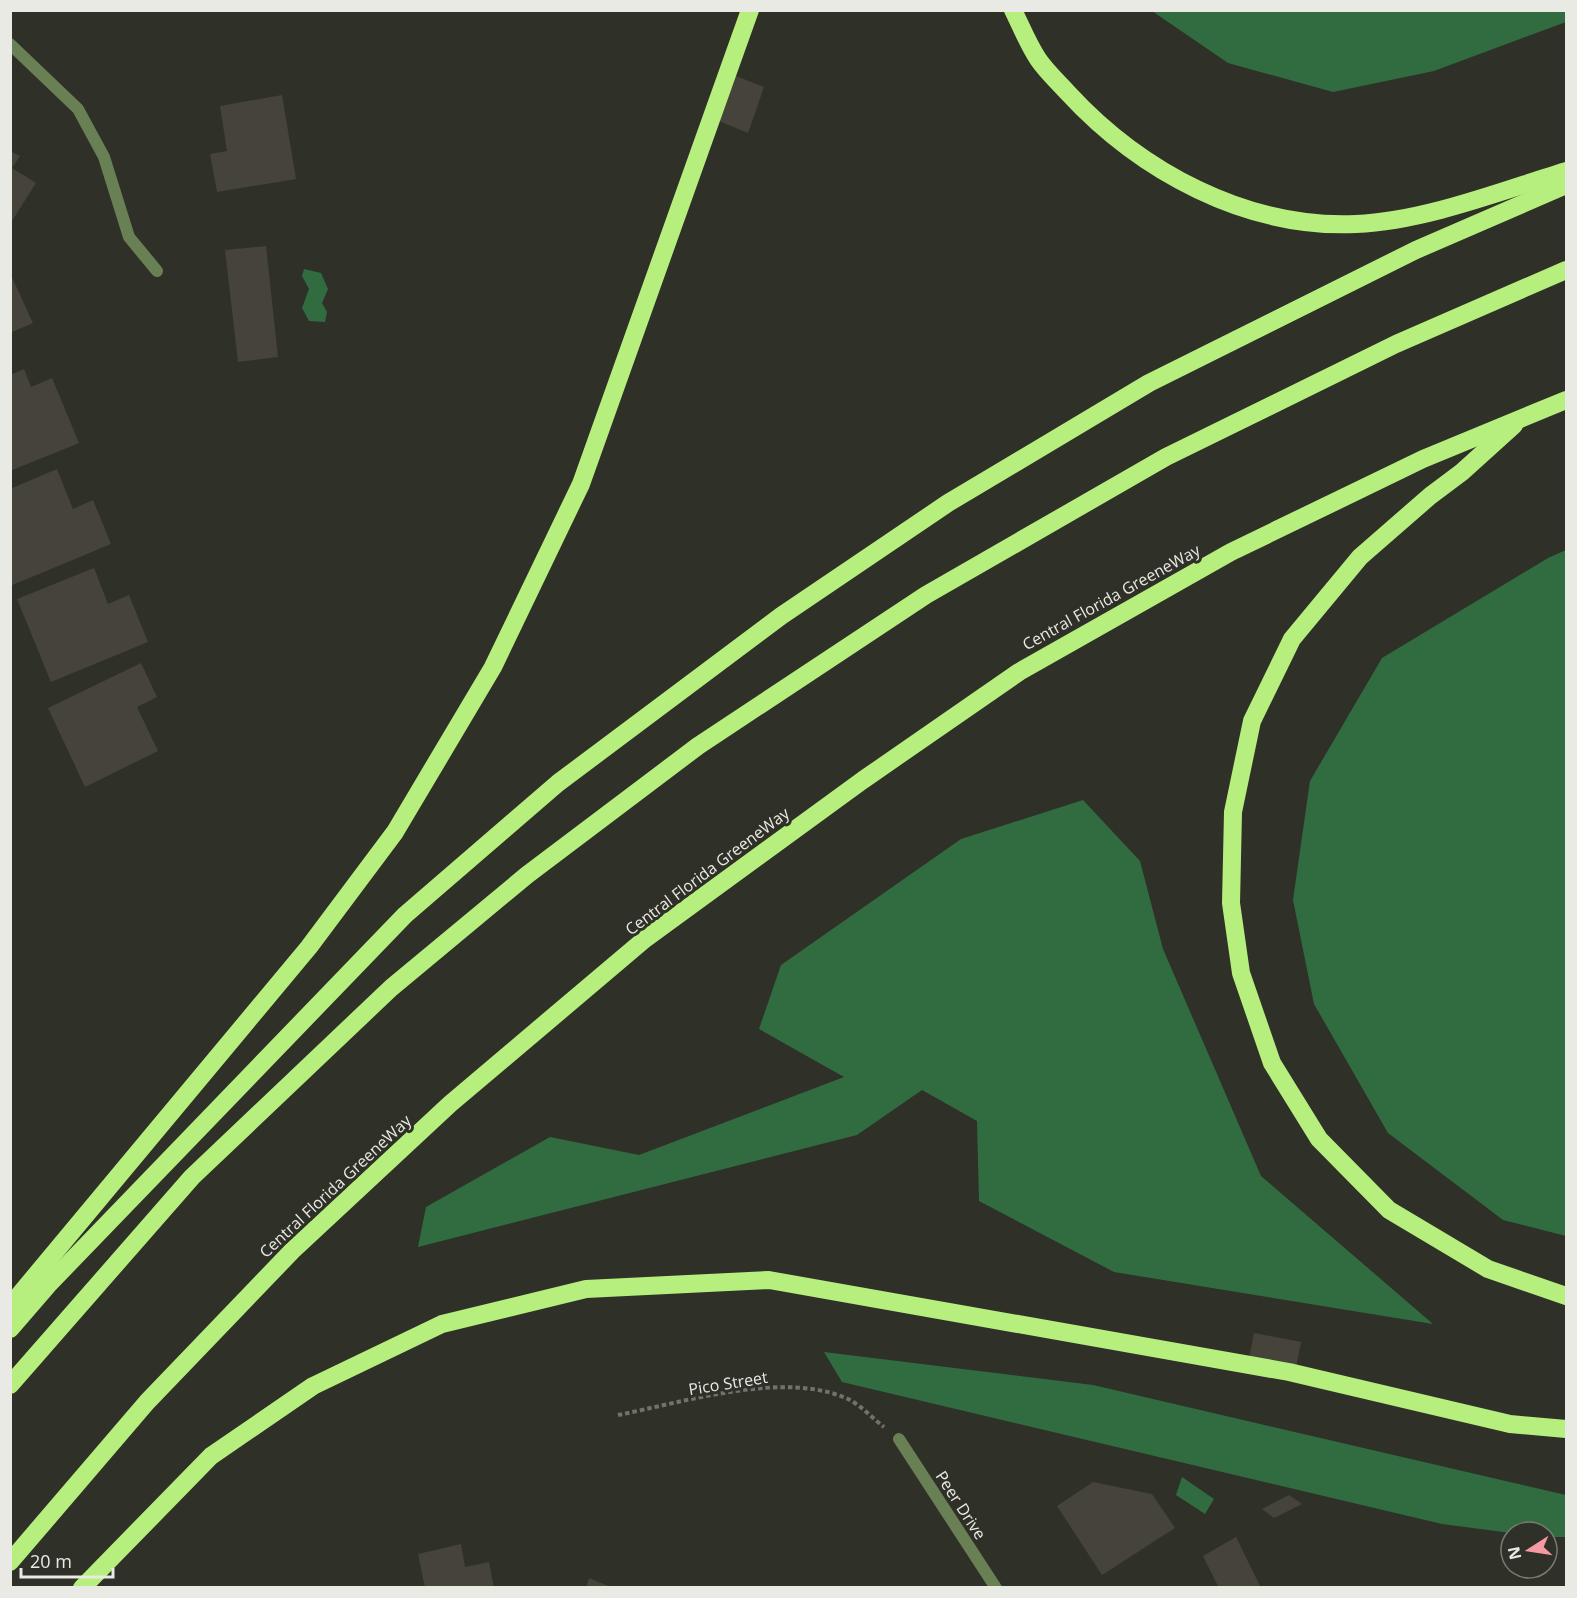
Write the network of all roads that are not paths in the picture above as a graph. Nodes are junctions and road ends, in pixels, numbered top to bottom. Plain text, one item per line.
1 (750, 10) edge
2 (1013, 10) edge
3 (10, 44) edge
4 (1566, 171) edge
5 (1566, 184) edge
6 (1566, 270) edge
7 (157, 271) dead end
8 (1566, 400) edge
9 (1524, 416) junction
10 (1566, 1296) edge
11 (10, 1306) edge
12 (10, 1329) edge
13 (10, 1385) edge
14 (1566, 1429) edge
15 (899, 1439) road end
16 (10, 1562) edge
17 (82, 1587) edge
18 (996, 1587) edge

1 - 11 highway
2 - 4 highway
3 - 7 street
5 - 12 highway
6 - 13 highway
8 - 9 highway, Central Florida GreeneWay
9 - 10 highway
9 - 16 highway, Central Florida GreeneWay
14 - 17 highway
15 - 18 street, Peer Drive

